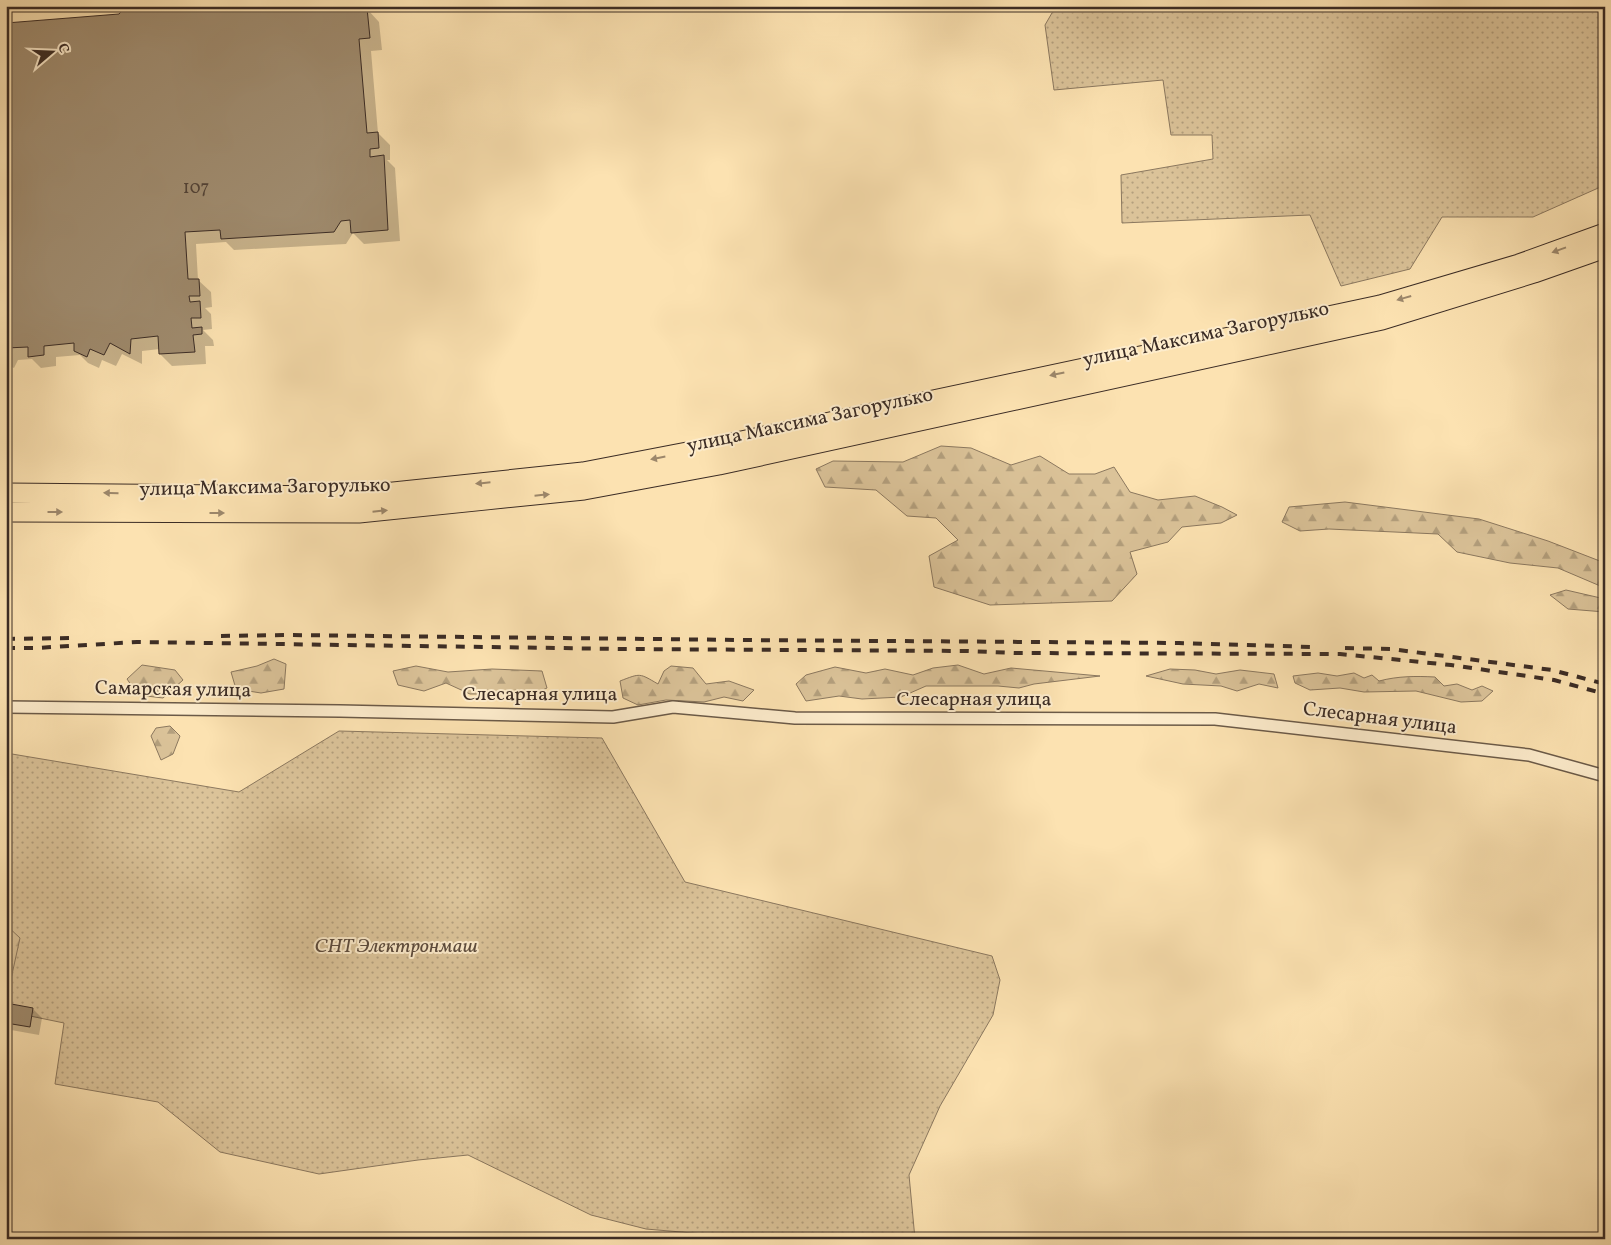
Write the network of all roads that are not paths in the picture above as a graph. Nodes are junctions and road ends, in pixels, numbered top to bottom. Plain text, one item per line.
1 (1605, 233) edge
2 (1605, 248) edge
3 (6, 492) edge
4 (6, 512) edge
5 (6, 707) edge
6 (340, 711) joint
7 (1605, 776) edge

1 -> 3 main road, улица Максима Загорулько
4 -> 2 main road, улица Максима Загорулько
5 - 6 street, Самарская улица
6 - 7 street, Слесарная улица

